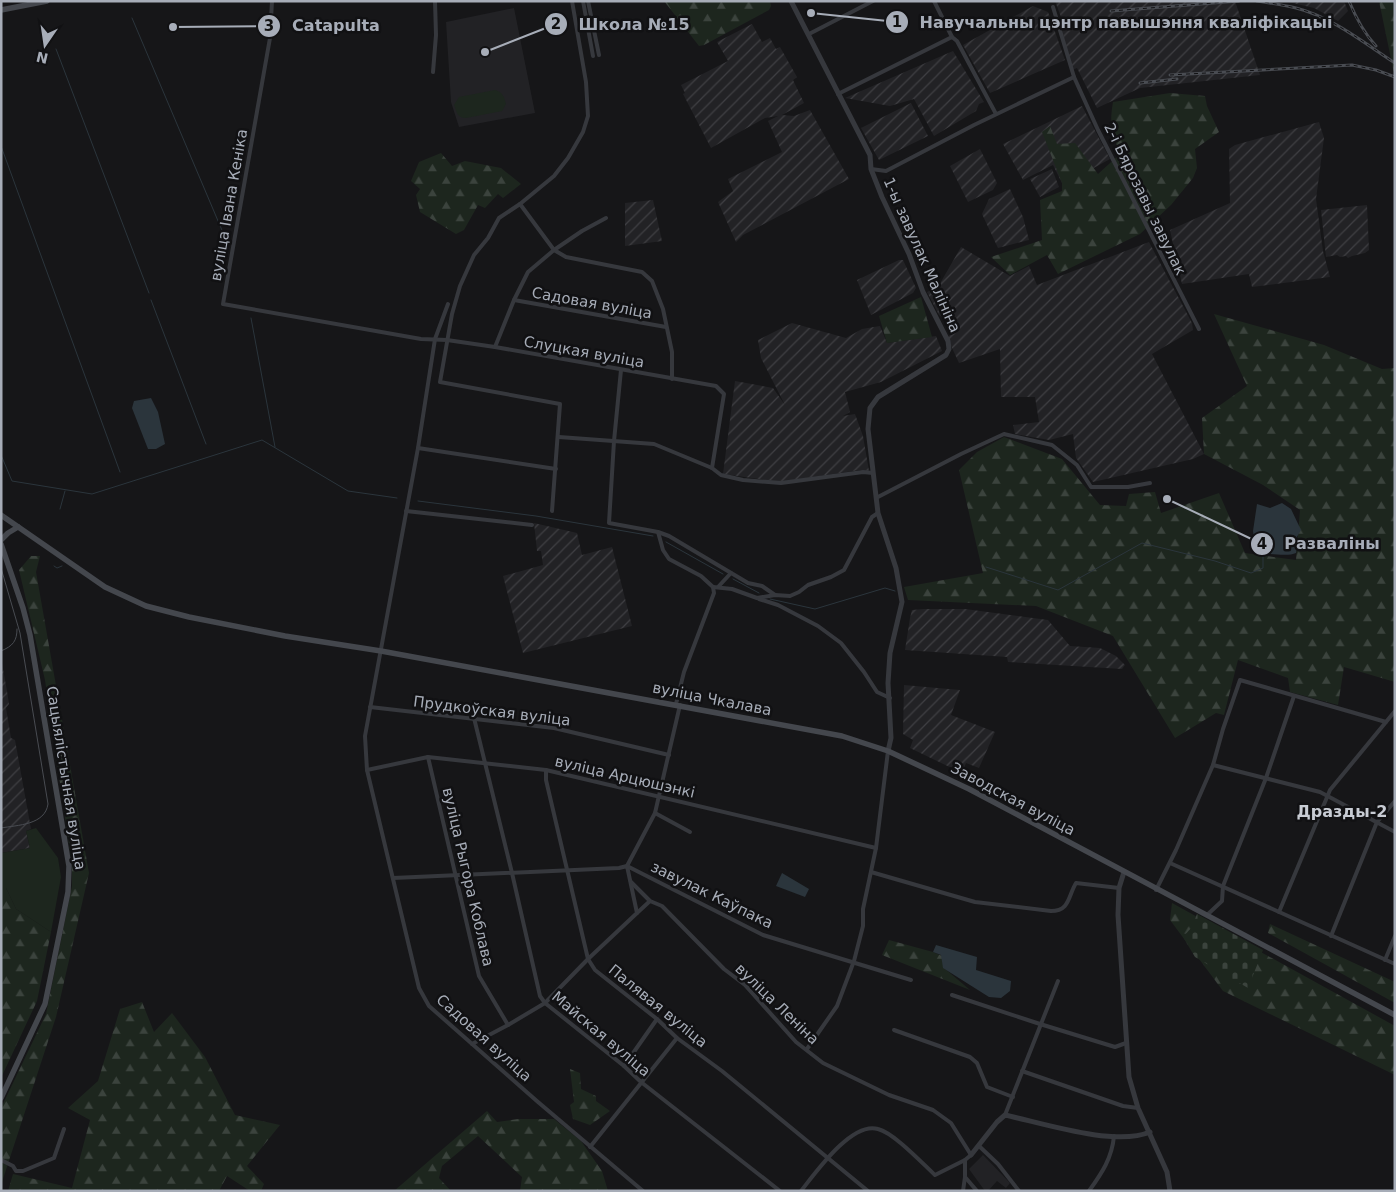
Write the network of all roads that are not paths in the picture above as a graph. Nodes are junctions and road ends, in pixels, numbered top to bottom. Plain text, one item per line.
1 (47, 1) edge
2 (272, 1) edge
3 (435, 1) edge
4 (572, 1) edge
5 (583, 1) edge
6 (588, 1) edge
7 (791, 1) edge
8 (873, 1) edge
9 (934, 1) edge
10 (1052, 7) dead end
11 (1, 10) edge
12 (809, 34) junction
13 (952, 37) junction
14 (599, 54) dead end
15 (593, 56) dead end
16 (433, 72) dead end
17 (1074, 77) junction
18 (838, 94) junction
19 (996, 114) junction
20 (871, 169) junction
21 (520, 204) junction
22 (606, 218) dead end
23 (554, 250) junction
24 (514, 300) junction
25 (448, 304) dead end
26 (330, 323) joint
27 (666, 327) junction
28 (1199, 329) dead end
29 (434, 339) junction
30 (447, 340) junction
31 (495, 347) junction
32 (621, 372) junction
33 (672, 379) junction
34 (559, 437) junction
35 (614, 441) junction
36 (418, 448) junction
37 (712, 468) junction
38 (556, 469) junction
39 (873, 473) junction
40 (1150, 483) dead end
41 (876, 498) junction
42 (406, 511) junction
43 (552, 511) dead end
44 (878, 513) junction
45 (1, 515) edge
46 (532, 525) dead end
47 (18, 527) junction
48 (658, 532) junction
49 (1, 540) edge
50 (1, 544) edge
51 (731, 573) junction
52 (716, 587) junction
53 (775, 595) junction
54 (757, 598) junction
55 (381, 651) junction
56 (1294, 696) junction
57 (890, 698) junction
58 (678, 705) junction
59 (370, 707) junction
60 (1395, 711) edge
61 (474, 718) junction
62 (1386, 722) junction
63 (888, 751) junction
64 (669, 755) junction
65 (428, 757) junction
66 (486, 763) junction
67 (1213, 765) junction
68 (367, 770) junction
69 (546, 770) junction
70 (1266, 778) junction
71 (1328, 796) junction
72 (657, 797) junction
73 (1395, 801) edge
74 (655, 812) junction
75 (1377, 822) junction
76 (690, 832) dead end
77 (1395, 832) edge
78 (876, 848) junction
79 (1170, 863) junction
80 (627, 866) junction
81 (568, 869) junction
82 (871, 872) junction
83 (1124, 872) junction
84 (512, 873) junction
85 (456, 876) junction
86 (393, 878) junction
87 (629, 880) junction
88 (1222, 886) junction
89 (1119, 888) junction
90 (1156, 890) junction
91 (650, 901) junction
92 (1279, 912) junction
93 (637, 913) junction
94 (1207, 915) junction
95 (1331, 936) junction
96 (1395, 936) edge
97 (588, 959) junction
98 (1385, 960) junction
99 (854, 962) junction
100 (1395, 964) edge
101 (911, 980) dead end
102 (1058, 980) dead end
103 (952, 995) dead end
104 (545, 1003) junction
105 (1395, 1015) edge
106 (657, 1019) junction
107 (1040, 1024) junction
108 (508, 1025) junction
109 (894, 1030) dead end
110 (677, 1038) junction
111 (1126, 1043) junction
112 (472, 1044) junction
113 (808, 1049) junction
114 (624, 1066) junction
115 (1022, 1071) junction
116 (641, 1082) junction
117 (1013, 1097) junction
118 (1, 1098) edge
119 (1138, 1108) junction
120 (1005, 1114) junction
121 (64, 1129) dead end
122 (1150, 1132) junction
123 (1114, 1136) junction
124 (979, 1146) junction
125 (590, 1147) junction
126 (971, 1155) junction
127 (828, 1158) junction
128 (1, 1160) edge
129 (965, 1160) junction
130 (965, 1177) junction
131 (643, 1191) edge
132 (780, 1191) edge
133 (801, 1191) edge
134 (868, 1191) edge
135 (963, 1191) edge
136 (978, 1191) edge
137 (1019, 1191) edge
138 (1088, 1191) edge
139 (1170, 1191) edge

1 - 11 main road
2 - 26 street, вуліца Івана Кеніка
3 - 16 street
4 - 21 street
5 - 15 street
6 - 14 street
7 - 12 street, 1-ы завулак Малініна
8 - 12 street
9 - 13 street
10 - 17 street, 2-і Бярозавы завулак
12 - 18 street, 1-ы завулак Малініна
13 - 18 street
13 - 19 street
17 - 19 street
17 - 28 street, 2-і Бярозавы завулак
18 - 20 street, 1-ы завулак Малініна
19 - 20 street
20 - 39 street, 1-ы завулак Малініна
21 - 23 street
21 - 30 street
22 - 23 street
23 - 24 street
23 - 27 street
24 - 27 street, Садовая вуліца
24 - 31 street
25 - 29 street, Садовая вуліца
26 - 29 street, Слуцкая вуліца
27 - 33 street
29 - 30 street, Слуцкая вуліца
29 - 36 street, Садовая вуліца
30 - 31 street, Слуцкая вуліца
30 - 34 street
31 - 32 street, Слуцкая вуліца
32 - 33 street, Слуцкая вуліца
32 - 35 street
33 - 37 street, Слуцкая вуліца
34 - 35 street
34 - 38 street
35 - 37 street
35 - 48 street
36 - 38 street
36 - 42 street, Садовая вуліца
37 - 39 street
38 - 43 street
39 - 41 street, 1-ы завулак Малініна
40 - 41 street
41 - 44 street, 1-ы завулак Малініна
42 - 46 street
42 - 55 street, Садовая вуліца
44 - 53 street
44 - 57 street, 1-ы завулак Малініна
45 - 47 main road, вуліца Чкалава
47 - 49 main road
47 - 55 main road, вуліца Чкалава
48 - 51 street
48 - 52 street
50 - 118 main road, Сацыялістычная вуліца
51 - 52 street
51 - 53 street
52 - 54 street
52 - 58 street, завулак Каўпака
53 - 54 street
54 - 57 street
55 - 58 main road, вуліца Чкалава
55 - 59 street, Садовая вуліца
56 - 62 street
56 - 67 street
56 - 70 street
57 - 63 street, 1-ы завулак Малініна
58 - 63 main road, вуліца Чкалава
58 - 64 street, завулак Каўпака
59 - 61 street, Прудкоўская вуліца
59 - 68 street, Садовая вуліца
60 - 62 street
61 - 64 street, Прудкоўская вуліца
61 - 66 street, Майская вуліца
62 - 71 street
63 - 78 street
63 - 83 main road, Заводская вуліца
64 - 72 street, завулак Каўпака
65 - 66 street, вуліца Арцюшэнкі
65 - 68 street, вуліца Арцюшэнкі
65 - 85 street, вуліца Рыгора Коблава
66 - 69 street, вуліца Арцюшэнкі
66 - 84 street, Майская вуліца
67 - 70 street
67 - 79 street
68 - 86 street, Садовая вуліца
69 - 72 street, вуліца Арцюшэнкі
69 - 81 street, Палявая вуліца
70 - 71 street
70 - 88 street
71 - 75 street
71 - 92 street
72 - 74 street, завулак Каўпака
72 - 78 street, вуліца Арцюшэнкі
73 - 75 street
74 - 76 street
74 - 80 street, завулак Каўпака
75 - 77 street
75 - 95 street
78 - 82 street
79 - 88 street
79 - 90 street
80 - 81 street
80 - 87 street
80 - 99 street, завулак Каўпака
81 - 84 street
81 - 97 street, Палявая вуліца
82 - 89 street
82 - 99 street
83 - 89 street
83 - 90 main road, Заводская вуліца
84 - 85 street
84 - 104 street, Майская вуліца
85 - 86 street
85 - 108 street, вуліца Рыгора Коблава
86 - 112 street, Садовая вуліца
87 - 91 street, вуліца Леніна
87 - 93 street
88 - 92 street
88 - 94 street
89 - 111 street
90 - 94 main road, Заводская вуліца
91 - 93 street
91 - 113 street, вуліца Леніна
92 - 95 street
93 - 97 street
94 - 105 main road, Заводская вуліца
95 - 98 street
96 - 98 street
97 - 104 street
97 - 106 street, Палявая вуліца
98 - 100 street
99 - 101 street, завулак Каўпака
99 - 113 street
102 - 107 street
103 - 107 street
104 - 108 street
104 - 114 street, Майская вуліца
106 - 110 street, Палявая вуліца
106 - 114 street
107 - 111 street
107 - 115 street
108 - 112 street
109 - 117 street
110 - 116 street
110 - 127 street, Палявая вуліца
111 - 119 street
112 - 125 street, Садовая вуліца
113 - 126 street, вуліца Леніна
114 - 116 street, Майская вуліца
115 - 117 street
115 - 119 street
116 - 125 street
116 - 132 street, Майская вуліца
117 - 120 street
119 - 122 street
120 - 123 street
120 - 124 street
121 - 128 street
122 - 123 street
122 - 139 street
123 - 138 street
124 - 126 street
124 - 137 street
125 - 131 street, Садовая вуліца
126 - 129 street
127 - 129 street
127 - 133 street
127 - 134 street, Палявая вуліца
129 - 130 street
130 - 135 street
130 - 136 street

